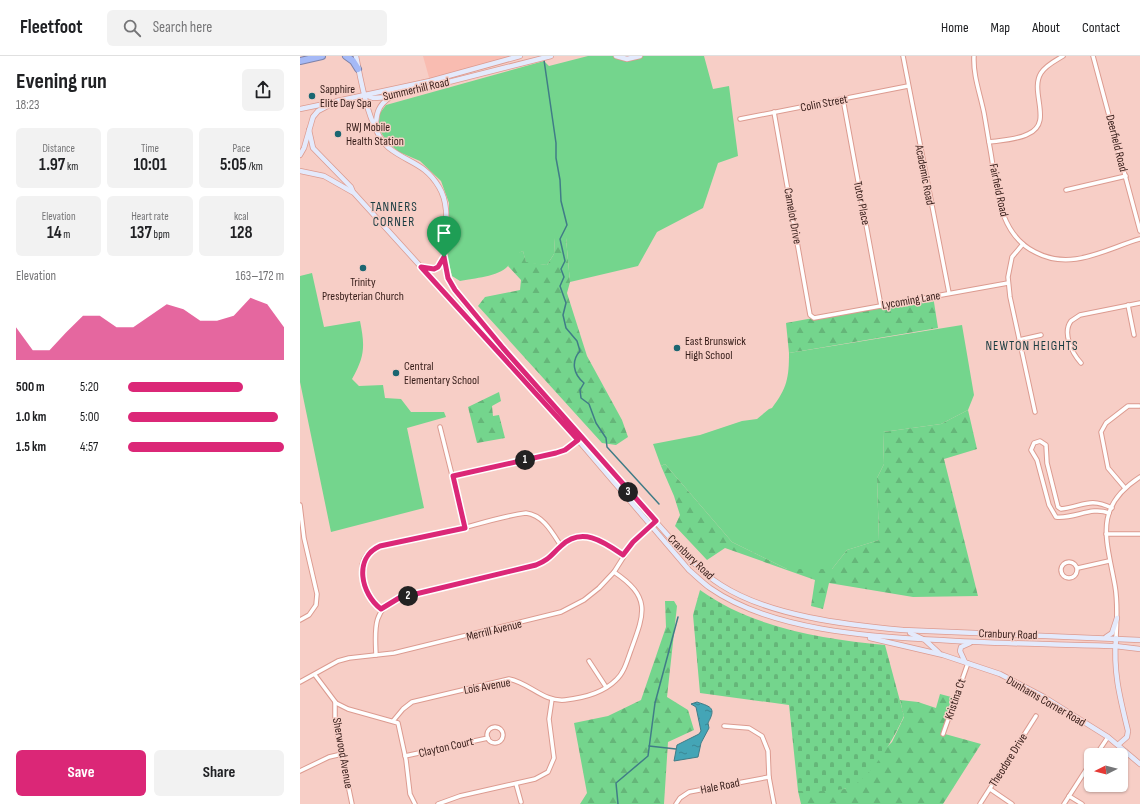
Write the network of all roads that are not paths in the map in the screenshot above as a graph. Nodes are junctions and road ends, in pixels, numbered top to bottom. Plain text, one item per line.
1 (322, 56) edge
2 (346, 56) edge
3 (356, 56) edge
4 (520, 56) edge
5 (549, 56) edge
6 (616, 56) edge
7 (640, 56) edge
8 (903, 56) edge
9 (974, 56) edge
10 (1062, 56) edge
11 (1093, 56) edge
12 (300, 61) edge
13 (358, 70) junction
14 (908, 86) junction
15 (365, 96) junction
16 (390, 97) junction
17 (842, 99) junction
18 (337, 101) junction
19 (300, 109) edge
20 (774, 112) junction
21 (740, 119) dead end
22 (309, 126) junction
23 (376, 129) junction
24 (989, 142) junction
25 (300, 155) edge
26 (300, 171) edge
27 (1126, 176) junction
28 (1066, 190) dead end
29 (353, 192) junction
30 (1140, 231) edge
31 (1140, 238) edge
32 (1023, 244) junction
33 (444, 257) junction
34 (421, 267) junction
35 (1008, 283) junction
36 (949, 293) junction
37 (1140, 303) edge
38 (1128, 305) junction
39 (881, 306) junction
40 (814, 318) joint
41 (1041, 335) dead end
42 (1134, 335) dead end
43 (1019, 340) junction
44 (1081, 363) dead end
45 (1139, 406) edge
46 (1035, 412) dead end
47 (440, 427) dead end
48 (578, 440) junction
49 (453, 476) junction
50 (1140, 477) edge
51 (1125, 488) junction
52 (300, 505) edge
53 (1059, 508) junction
54 (1112, 508) junction
55 (1109, 513) junction
56 (1054, 515) junction
57 (656, 521) junction
58 (651, 526) junction
59 (465, 528) junction
60 (1106, 534) junction
61 (1140, 534) edge
62 (561, 546) junction
63 (623, 555) junction
64 (1109, 561) junction
65 (1078, 568) junction
66 (614, 572) junction
67 (381, 609) junction
68 (1117, 618) junction
69 (300, 620) edge
70 (904, 630) junction
71 (851, 634) junction
72 (1103, 638) junction
73 (1116, 638) junction
74 (925, 640) junction
75 (1140, 640) edge
76 (972, 642) junction
77 (1115, 646) junction
78 (1140, 649) edge
79 (376, 655) junction
80 (942, 655) junction
81 (589, 661) dead end
82 (966, 663) junction
83 (315, 674) junction
84 (300, 682) edge
85 (606, 687) junction
86 (552, 699) junction
87 (335, 702) junction
88 (1036, 716) dead end
89 (393, 722) junction
90 (724, 726) dead end
91 (943, 734) dead end
92 (1108, 737) junction
93 (488, 738) junction
94 (1119, 744) junction
95 (1101, 748) edge
96 (342, 754) junction
97 (405, 756) junction
98 (1140, 764) edge
99 (300, 771) edge
100 (1084, 773) edge
101 (769, 776) junction
102 (516, 784) junction
103 (990, 789) junction
104 (1069, 796) junction
105 (520, 802) dead end
106 (352, 804) edge
107 (415, 804) edge
108 (438, 804) edge
109 (676, 804) edge
110 (774, 804) edge
111 (980, 804) edge
112 (1012, 804) edge
113 (1064, 804) edge
114 (1082, 804) edge

1 - 12 highway
2 - 13 highway
3 - 13 main road, Cranbury Road
4 - 15 main road, Summerhill Road
5 - 16 main road, Summerhill Road
6 - 7 main road
8 - 14 street, Academic Road
9 - 24 street, Fairfield Road
10 - 24 street
11 - 27 street, Deerfield Road
13 - 15 main road, Cranbury Road
14 - 17 street, Colin Street
14 - 36 street, Academic Road
15 - 16 main road, Summerhill Road
15 - 18 main road
15 - 23 main road, Cranbury Road
16 - 23 main road
17 - 20 street, Colin Street
17 - 39 street, Tutor Place
18 - 19 main road
18 - 22 main road
20 - 21 street, Colin Street
20 - 40 street, Camelot Drive
22 - 25 main road
22 - 29 main road
23 - 33 main road, Cranbury Road
24 - 32 street, Fairfield Road
26 - 29 main road, Cranbury Road
27 - 28 street
27 - 30 street, Deerfield Road
29 - 34 main road, Cranbury Road
31 - 32 street, Fairfield Road
32 - 35 street
33 - 34 main road
33 - 57 main road, Cranbury Road
34 - 48 main road, Cranbury Road
35 - 36 street, Lycoming Lane
35 - 43 street
36 - 39 street, Lycoming Lane
37 - 38 street
38 - 42 street
38 - 44 street
39 - 40 street, Lycoming Lane
41 - 43 street
43 - 46 street
45 - 51 street
47 - 49 street
48 - 49 street
48 - 58 main road, Cranbury Road
49 - 59 street
50 - 51 street
51 - 54 street
52 - 69 street
53 - 54 street
53 - 56 street
53 - 56 street
54 - 55 street
55 - 56 street
55 - 60 street
57 - 58 street, Merrill Avenue
57 - 70 main road, Cranbury Road
58 - 63 street, Merrill Avenue
58 - 71 main road, Cranbury Road
59 - 62 street
59 - 67 street
60 - 61 street
60 - 64 street
62 - 63 street
62 - 67 street
63 - 66 street, Merrill Avenue
64 - 65 street
64 - 68 street
65 - 65 street
66 - 79 street, Merrill Avenue
66 - 85 street, Lois Avenue
67 - 79 street
68 - 72 main road
68 - 73 street
70 - 72 main road, Cranbury Road
70 - 74 main road
71 - 74 main road, Cranbury Road
71 - 80 main road, Dunhams Corner Road
72 - 73 main road, Cranbury Road
73 - 75 main road, Cranbury Road
73 - 77 main road
74 - 76 main road, Cranbury Road
74 - 80 main road
76 - 77 main road, Cranbury Road
76 - 82 main road
77 - 78 main road, Cranbury Road
77 - 94 main road
79 - 83 street, Merrill Avenue
80 - 82 main road, Dunhams Corner Road
81 - 85 street
82 - 91 street, Kristina Ct
82 - 92 main road, Dunhams Corner Road
83 - 84 street, Merrill Avenue
83 - 87 street
85 - 86 street, Lois Avenue
86 - 89 street, Lois Avenue
86 - 102 street
87 - 89 street
87 - 96 street, Sherwood Avenue
88 - 103 street, Theodore Drive
89 - 97 street
90 - 101 street
92 - 94 main road, Dunhams Corner Road
92 - 95 street
93 - 93 street, Clayton Court
93 - 97 street, Clayton Court
94 - 98 main road, Dunhams Corner Road
96 - 99 street
96 - 106 street, Sherwood Avenue
97 - 107 street
100 - 104 street
101 - 109 street, Hale Road
101 - 110 street
102 - 105 street
102 - 108 street
103 - 111 street, Theodore Drive
103 - 112 street
104 - 113 street
104 - 114 street

